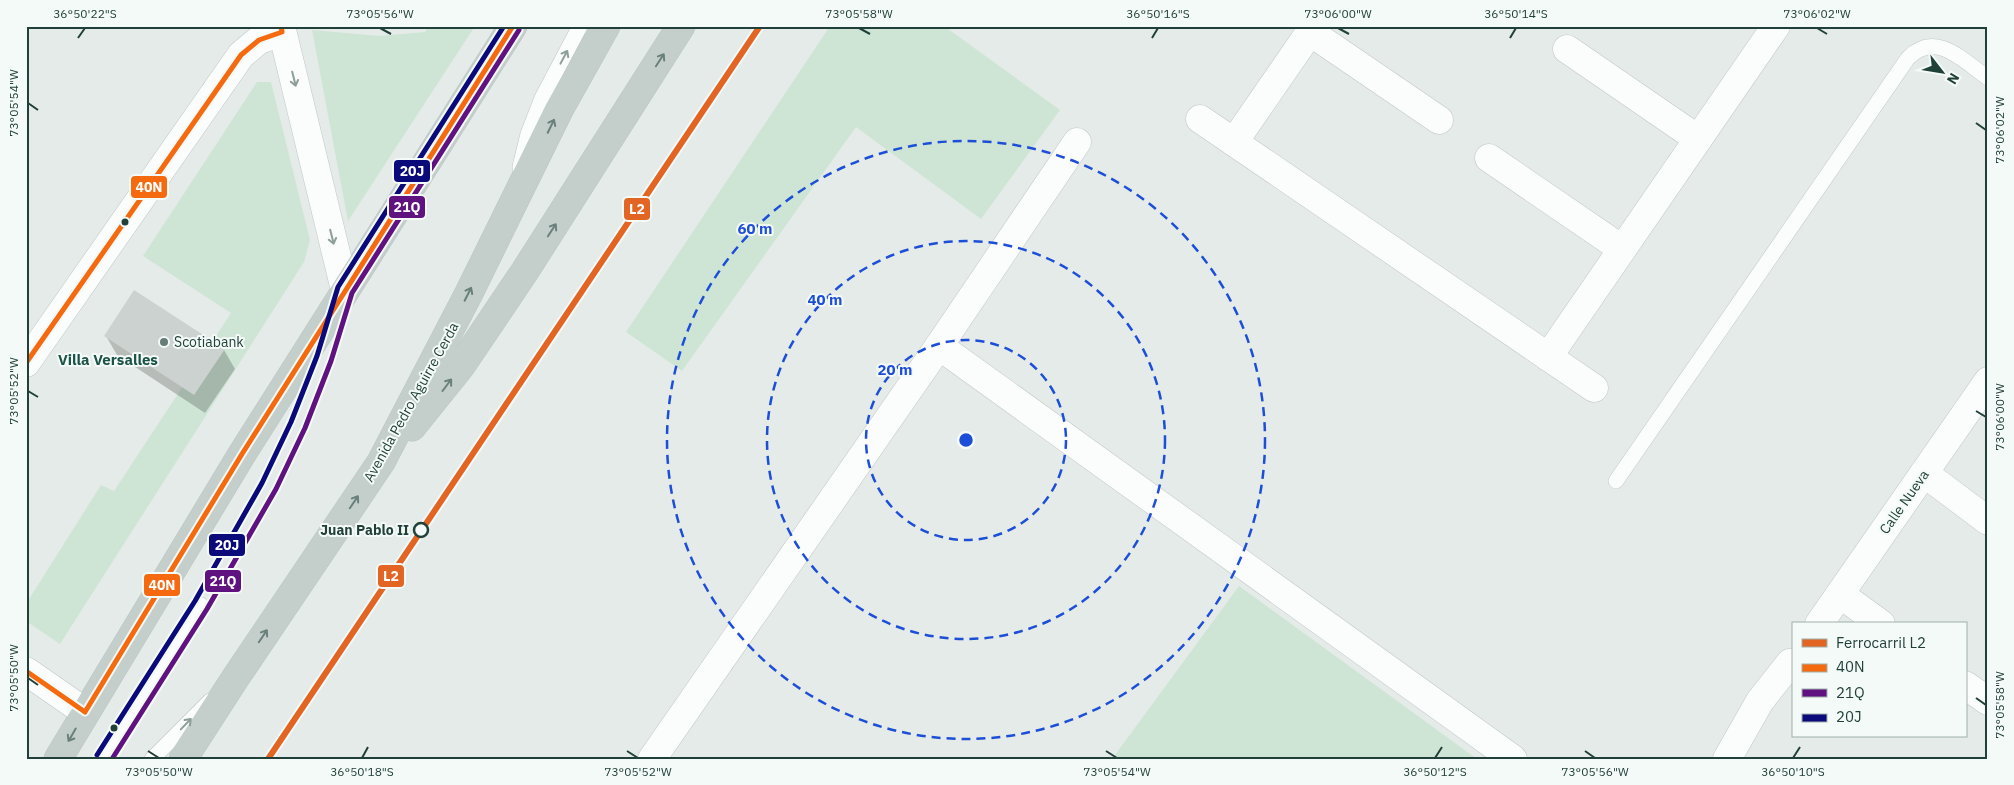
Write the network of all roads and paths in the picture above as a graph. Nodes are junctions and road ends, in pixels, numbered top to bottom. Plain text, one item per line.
1 (513, 26) edge
2 (580, 26) edge
3 (606, 26) edge
4 (681, 26) edge
5 (281, 29) edge
6 (1312, 29) edge
7 (1766, 30) edge
8 (1567, 49) dead end
9 (1988, 78) edge
10 (1200, 119) dead end
11 (1439, 120) dead end
12 (1698, 139) junction
13 (1077, 142) dead end
14 (1234, 142) junction
15 (1489, 158) dead end
16 (507, 217) junction
17 (1622, 249) junction
18 (345, 290) junction
19 (938, 346) junction
20 (1548, 357) junction
21 (26, 362) edge
22 (1988, 381) edge
23 (1594, 388) dead end
24 (381, 462) junction
25 (1924, 473) junction
26 (1616, 481) dead end
27 (1988, 521) edge
28 (1840, 594) junction
29 (201, 605) dead end
30 (1820, 622) edge
31 (1878, 622) edge
32 (1790, 662) dead end
33 (26, 671) edge
34 (236, 677) junction
35 (1966, 686) edge
36 (1988, 701) edge
37 (85, 712) junction
38 (58, 759) edge
39 (103, 759) edge
40 (152, 759) edge
41 (184, 759) edge
42 (652, 759) edge
43 (1513, 759) edge
44 (1727, 759) edge

1 - 18 highway
16 -> 2 lane
16 -> 3 highway, Avenida Pedro Aguirre Cerda
24 -> 4 highway
5 -> 18 street
5 - 21 street
6 - 11 street
6 - 14 street
7 - 12 street
8 - 12 street
9 - 26 lane
10 - 14 street
12 - 17 street
13 - 19 street
14 - 20 street
15 - 17 street
24 -> 16 highway, Avenida Pedro Aguirre Cerda
17 - 20 street
18 - 37 highway
19 - 42 street
19 - 43 street
20 - 23 street
22 - 25 street, Calle Nueva
34 -> 24 highway, Avenida Pedro Aguirre Cerda
25 - 27 street
25 - 28 street, Calle Nueva
28 - 30 street, Calle Nueva
28 - 31 street
29 - 39 lane
32 - 44 street
33 - 37 street
40 -> 34 lane
34 - 41 highway, Avenida Pedro Aguirre Cerda
35 - 36 street
37 -> 38 highway

